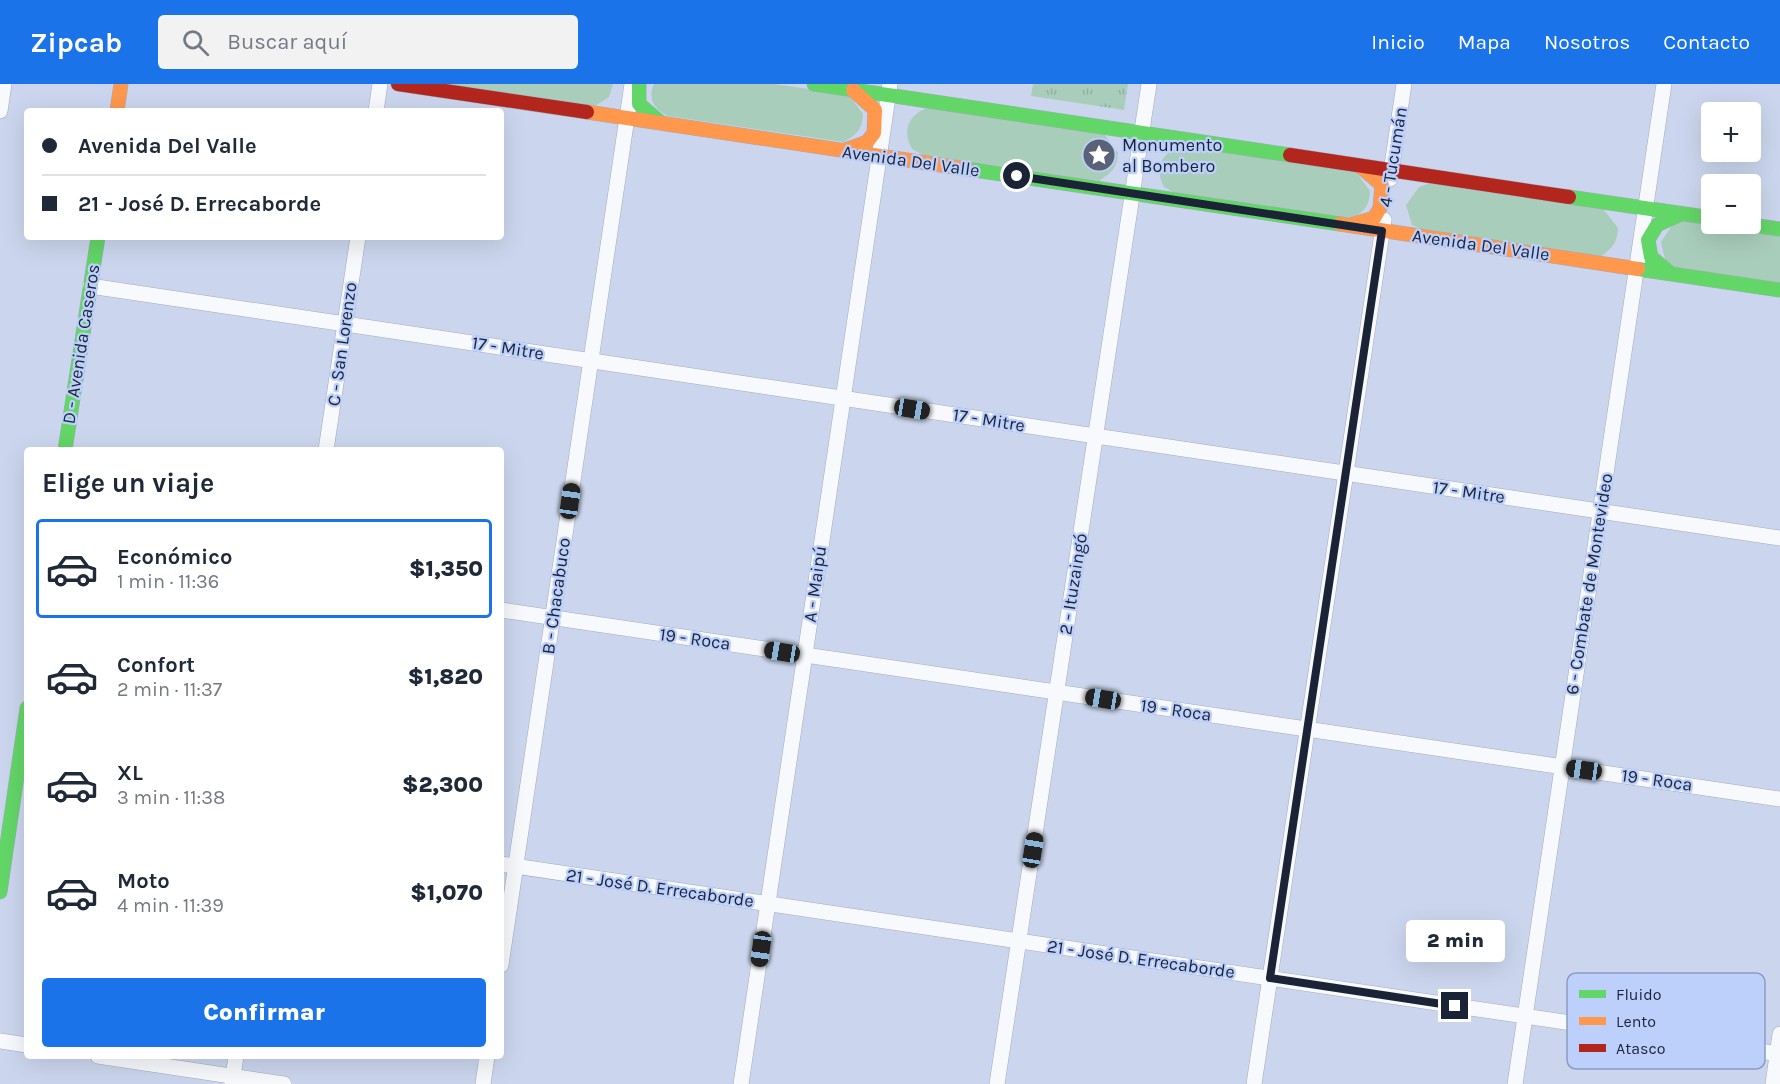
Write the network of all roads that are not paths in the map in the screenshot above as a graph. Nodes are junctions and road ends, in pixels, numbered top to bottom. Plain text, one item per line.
1 (4, 84) edge
2 (121, 84) edge
3 (380, 84) edge
4 (398, 84) edge
5 (632, 84) edge
6 (639, 84) edge
7 (814, 84) edge
8 (1149, 84) edge
9 (1404, 84) edge
10 (1664, 84) edge
11 (853, 90) junction
12 (889, 90) edge
13 (117, 108) edge
14 (376, 108) edge
15 (0, 111) edge
16 (627, 118) junction
17 (661, 123) junction
18 (1142, 133) junction
19 (843, 150) junction
20 (879, 156) junction
21 (1359, 166) junction
22 (1391, 171) junction
23 (1133, 194) junction
24 (1645, 208) junction
25 (1682, 214) junction
26 (1701, 217) edge
27 (1348, 226) junction
28 (1761, 226) edge
29 (1780, 229) edge
30 (1382, 231) junction
31 (98, 240) edge
32 (357, 240) edge
33 (1636, 268) junction
34 (1671, 274) junction
35 (90, 286) junction
36 (1780, 290) edge
37 (345, 324) junction
38 (591, 361) junction
39 (843, 398) junction
40 (1096, 436) junction
41 (65, 447) edge
42 (326, 447) edge
43 (1346, 474) junction
44 (1600, 512) junction
45 (1780, 538) edge
46 (504, 610) edge
47 (553, 618) junction
48 (805, 655) junction
49 (1057, 692) junction
50 (1308, 729) junction
51 (24, 750) edge
52 (1562, 766) junction
53 (21, 792) edge
54 (1780, 799) edge
55 (508, 865) edge
56 (0, 892) edge
57 (768, 904) junction
58 (504, 922) edge
59 (1019, 941) junction
60 (1270, 978) junction
61 (1525, 1016) junction
62 (1567, 1022) edge
63 (1780, 1034) edge
64 (0, 1041) edge
65 (24, 1045) edge
66 (1779, 1054) edge
67 (115, 1059) edge
68 (236, 1059) edge
69 (487, 1059) edge
70 (233, 1080) edge
71 (284, 1084) edge
72 (483, 1084) edge
73 (741, 1084) edge
74 (998, 1084) edge
75 (1254, 1084) edge
76 (1515, 1084) edge
77 (1773, 1084) edge

1 - 15 street
2 - 13 street
3 - 14 street
4 - 16 street, Avenida Del Valle
5 - 16 street, B - Chacabuco
6 - 17 street
7 - 11 street
8 - 18 street, 2 - Ituzaingó
9 - 22 street, 4 - Tucumán
10 - 24 street, 6 - Combate de Montevideo
11 - 12 street
11 - 19 street
12 - 18 street
12 - 20 street, A - Maipú
16 - 17 street, Avenida Del Valle
16 - 38 street, B - Chacabuco
17 - 19 street, Avenida Del Valle
18 - 21 street
18 - 23 street, 2 - Ituzaingó
19 - 20 street, Avenida Del Valle
20 - 23 street, Avenida Del Valle
20 - 39 street, A - Maipú
21 - 22 street
21 - 27 street
22 - 24 street
22 - 30 street, 4 - Tucumán
23 - 27 street, Avenida Del Valle
23 - 40 street, 2 - Ituzaingó
24 - 25 street
24 - 33 street, 6 - Combate de Montevideo
25 - 26 street
25 - 34 street
27 - 30 street, Avenida Del Valle
28 - 29 street
30 - 33 street, Avenida Del Valle
30 - 43 street, 4 - Tucumán
31 - 35 street, D - Avenida Caseros
32 - 37 street, C - San Lorenzo
33 - 34 street, Avenida Del Valle
33 - 44 street, 6 - Combate de Montevideo
34 - 36 street, Avenida Del Valle
35 - 37 street, 17 - Mitre
35 - 41 street, D - Avenida Caseros
37 - 38 street, 17 - Mitre
37 - 42 street, C - San Lorenzo
38 - 39 street, 17 - Mitre
38 - 47 street, B - Chacabuco
39 - 40 street, 17 - Mitre
39 - 48 street, A - Maipú
40 - 43 street, 17 - Mitre
40 - 49 street, 2 - Ituzaingó
43 - 44 street, 17 - Mitre
43 - 50 street, 4 - Tucumán
44 - 45 street, 17 - Mitre
44 - 52 street, 6 - Combate de Montevideo
46 - 47 street, 19 - Roca
47 - 48 street, 19 - Roca
47 - 55 street, B - Chacabuco
48 - 49 street, 19 - Roca
48 - 57 street, A - Maipú
49 - 50 street, 19 - Roca
49 - 59 street, 2 - Ituzaingó
50 - 52 street, 19 - Roca
50 - 60 street, 4 - Tucumán
51 - 53 street
52 - 54 street, 19 - Roca
52 - 61 street, 6 - Combate de Montevideo
53 - 56 street
55 - 57 street, 21 - José D. Errecaborde
55 - 58 street, B - Chacabuco
57 - 59 street, 21 - José D. Errecaborde
57 - 73 street, A - Maipú
59 - 60 street, 21 - José D. Errecaborde
59 - 74 street, 2 - Ituzaingó
60 - 61 street, 21 - José D. Errecaborde
60 - 75 street, 4 - Tucumán
61 - 62 street, 21 - José D. Errecaborde
61 - 76 street, 6 - Combate de Montevideo
63 - 66 street
64 - 65 street
66 - 77 street
67 - 70 street
68 - 70 street
69 - 72 street
70 - 71 street

